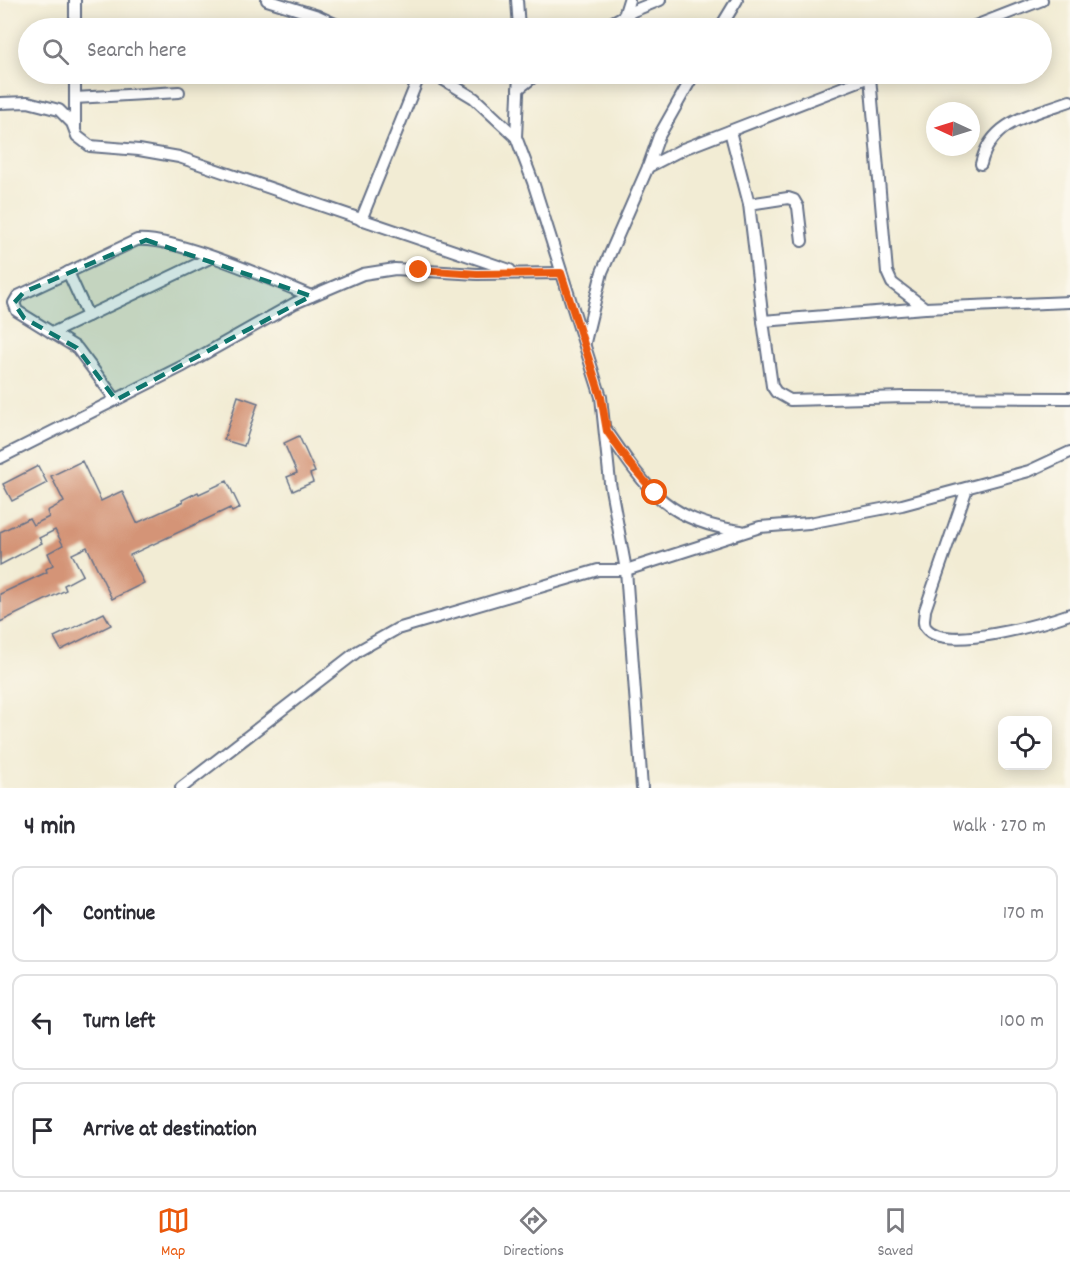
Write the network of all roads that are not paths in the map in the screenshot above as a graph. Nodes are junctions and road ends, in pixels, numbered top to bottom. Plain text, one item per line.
1 (75, 0) edge
2 (267, 0) edge
3 (517, 0) edge
4 (629, 0) edge
5 (660, 0) edge
6 (736, 0) edge
7 (1042, 0) edge
8 (624, 16) junction
9 (75, 18) edge
10 (319, 18) edge
11 (518, 18) edge
12 (620, 18) edge
13 (726, 18) edge
14 (996, 18) edge
15 (75, 84) edge
16 (416, 84) edge
17 (451, 84) edge
18 (518, 84) edge
19 (524, 84) edge
20 (689, 84) edge
21 (850, 84) edge
22 (874, 84) edge
23 (518, 89) junction
24 (179, 92) dead end
25 (75, 98) junction
26 (1070, 100) edge
27 (0, 103) edge
28 (75, 131) junction
29 (730, 131) junction
30 (516, 137) junction
31 (981, 164) dead end
32 (648, 167) junction
33 (749, 204) junction
34 (361, 220) junction
35 (802, 241) dead end
36 (210, 258) junction
37 (68, 272) junction
38 (518, 273) junction
39 (561, 273) junction
40 (311, 296) junction
41 (1070, 302) edge
42 (925, 308) junction
43 (88, 316) junction
44 (763, 321) junction
45 (52, 333) junction
46 (585, 342) junction
47 (1070, 398) edge
48 (116, 400) junction
49 (607, 431) junction
50 (1070, 452) edge
51 (0, 458) edge
52 (967, 488) junction
53 (744, 531) junction
54 (626, 570) junction
55 (1070, 614) edge
56 (181, 788) edge
57 (642, 788) edge

1 - 9 street
2 - 10 street
3 - 11 street
4 - 8 street
5 - 8 street
6 - 13 street
7 - 14 street
8 - 12 street
15 - 25 street
16 - 34 street
17 - 30 street
18 - 23 street
19 - 23 street
20 - 32 street
21 - 29 street
22 - 42 street
23 - 30 street
24 - 25 street
25 - 28 street
26 - 31 street
27 - 28 street
28 - 34 street
29 - 32 street
29 - 33 street
30 - 39 street
32 - 46 street
33 - 35 street
33 - 44 street
34 - 38 street
36 - 37 street
36 - 40 street
36 - 43 street
37 - 43 street
37 - 45 street
38 - 39 street
38 - 40 street
39 - 46 street
40 - 48 street
41 - 42 street
42 - 44 street
43 - 45 street
44 - 47 street
45 - 48 street
46 - 49 street
48 - 51 street
49 - 53 street
49 - 54 street
50 - 52 street
52 - 53 street
52 - 55 street
53 - 54 street
54 - 56 street
54 - 57 street

